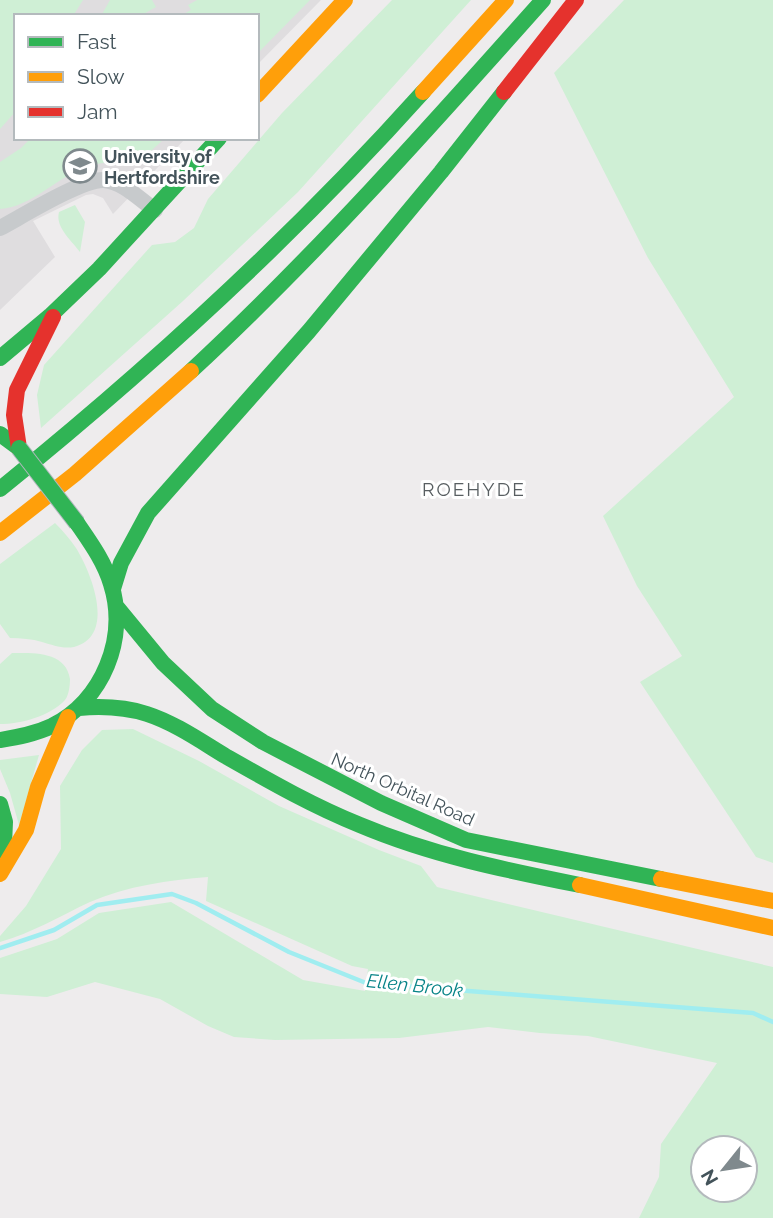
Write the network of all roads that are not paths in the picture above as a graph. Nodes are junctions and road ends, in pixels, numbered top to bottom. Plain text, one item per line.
1 (345, 0) edge
2 (506, 0) edge
3 (543, 0) edge
4 (576, 0) edge
5 (259, 93) edge
6 (217, 140) edge
7 (155, 210) junction
8 (0, 229) edge
9 (55, 312) junction
10 (0, 358) edge
11 (0, 434) edge
12 (19, 448) junction
13 (0, 489) edge
14 (0, 533) edge
15 (113, 589) junction
16 (116, 606) junction
17 (74, 713) junction
18 (0, 740) edge
19 (0, 804) edge
20 (2, 871) edge
21 (773, 901) edge
22 (773, 928) edge

1 - 5 main road
2 - 13 main road
3 - 14 main road
4 - 15 main road
6 - 7 main road
7 - 8 street
7 - 9 main road
9 - 10 main road
9 - 12 main road
11 - 12 main road
12 - 15 main road, bridge
15 - 16 main road
16 - 17 main road
16 - 21 main road, North Orbital Road
17 - 18 main road
17 - 20 main road
17 - 22 main road
19 - 20 main road

